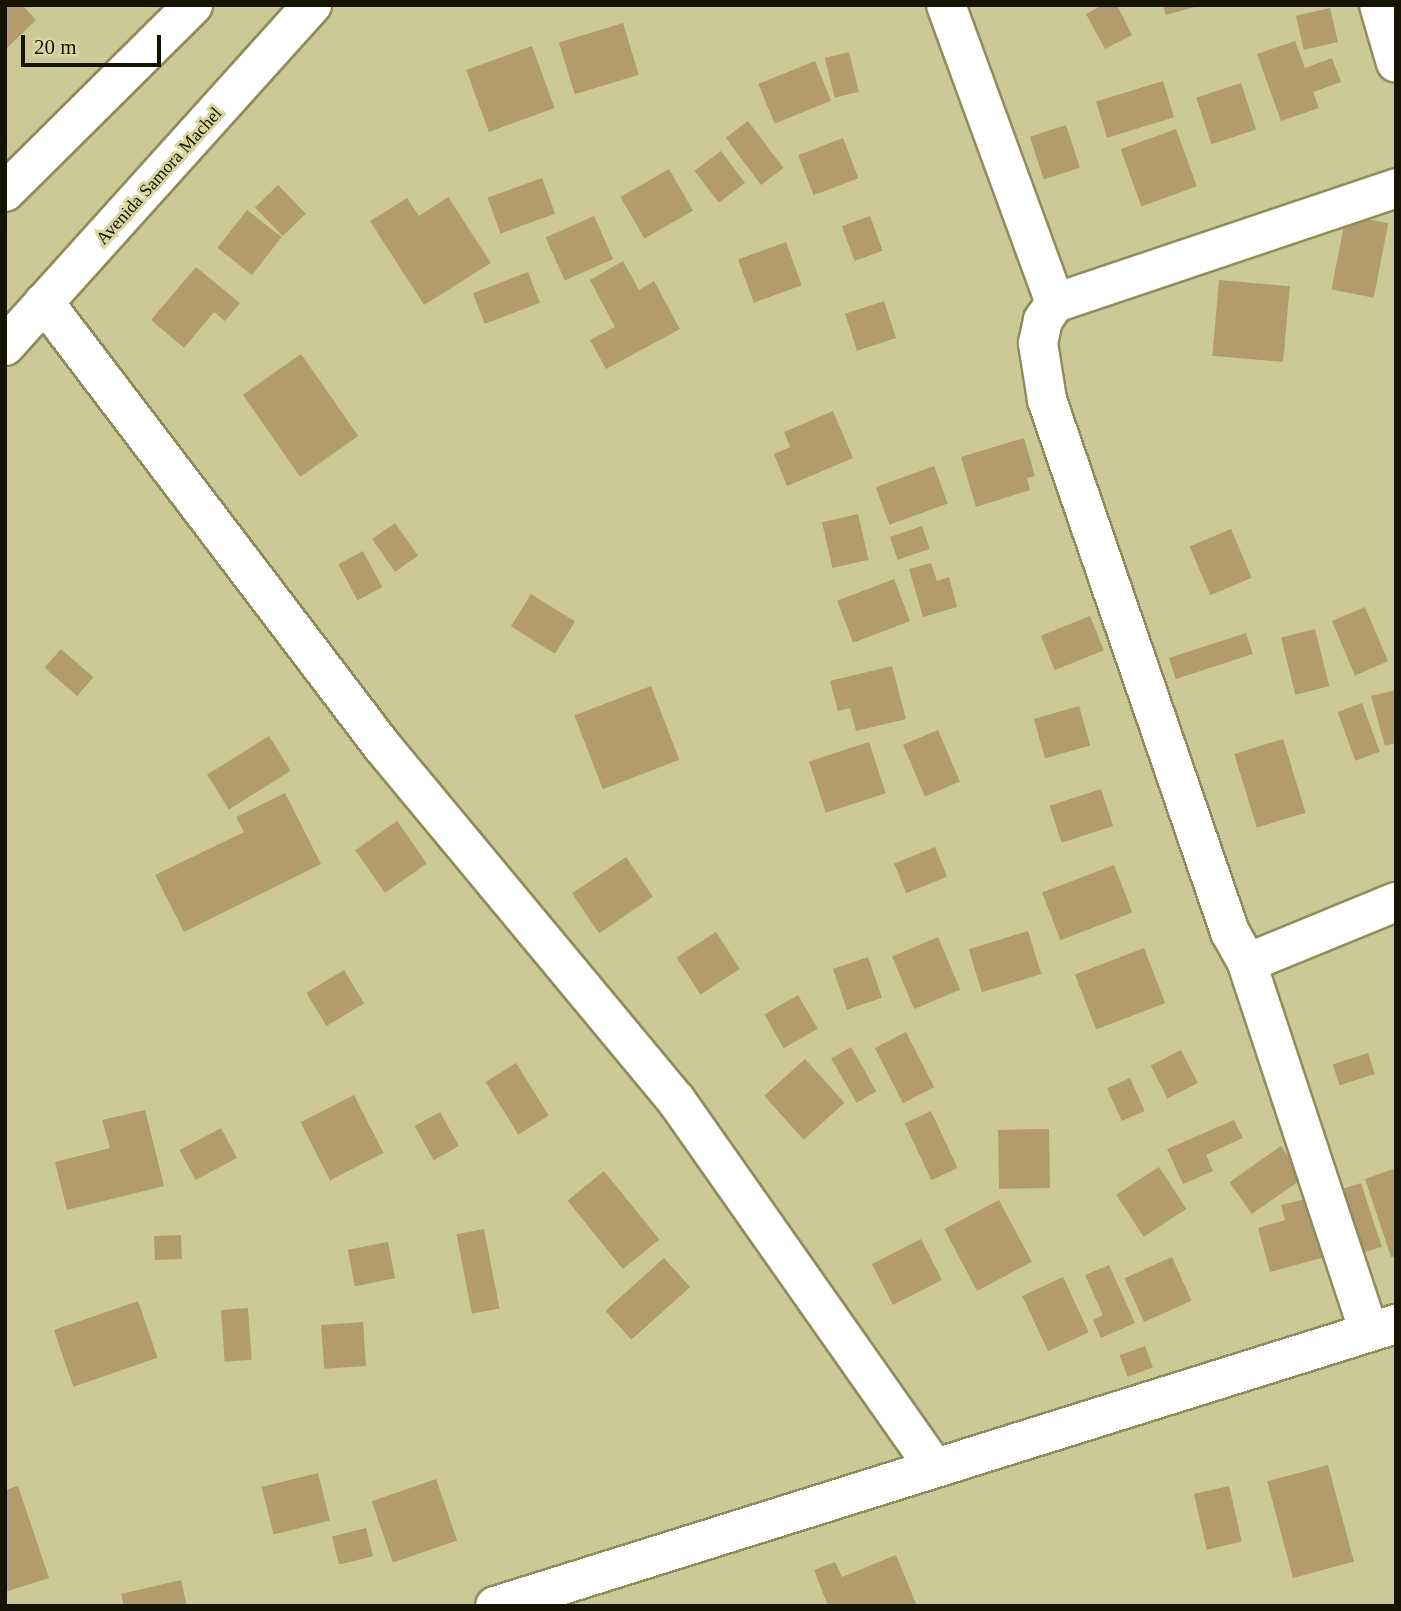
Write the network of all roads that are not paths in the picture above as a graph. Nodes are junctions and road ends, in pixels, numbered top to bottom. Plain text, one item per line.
1 (193, 5) edge
2 (312, 5) edge
3 (946, 5) edge
4 (1379, 5) edge
5 (1396, 62) edge
6 (1396, 188) edge
7 (5, 192) edge
8 (44, 302) junction
9 (1055, 303) junction
10 (5, 346) edge
11 (1396, 902) edge
12 (1247, 963) junction
13 (1383, 1328) edge
14 (933, 1465) junction
15 (593, 1592) edge
16 (495, 1606) edge

1 - 7 main road
2 - 8 main road, Avenida Samora Machel
3 - 9 main road
4 - 5 main road
6 - 9 main road
8 - 10 main road, Avenida Samora Machel
8 - 14 main road
9 - 12 main road
11 - 12 main road
12 - 13 main road
13 - 14 main road
14 - 15 main road
15 - 16 main road

